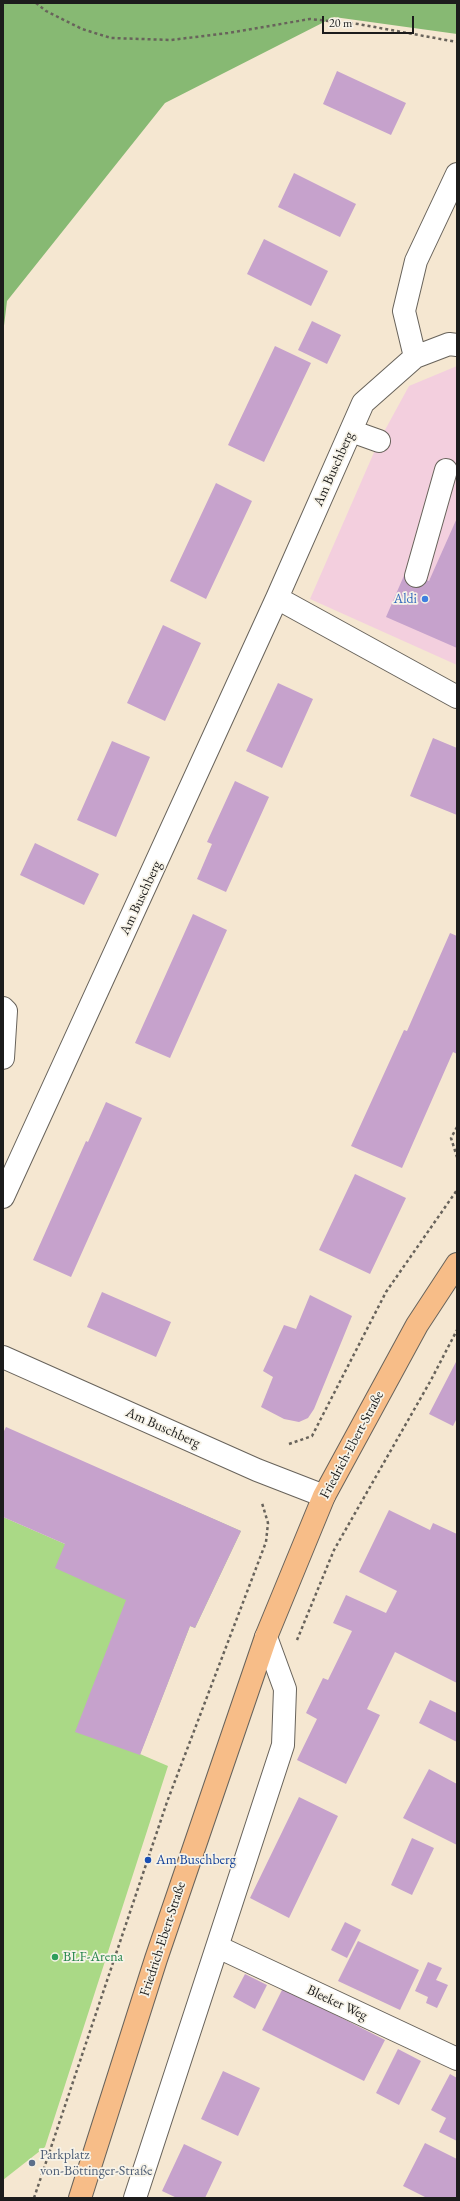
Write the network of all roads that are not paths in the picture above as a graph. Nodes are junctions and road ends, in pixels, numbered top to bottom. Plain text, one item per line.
1 (457, 174) edge
2 (457, 345) edge
3 (415, 357) junction
4 (351, 431) junction
5 (379, 441) dead end
6 (446, 470) dead end
7 (416, 576) dead end
8 (277, 598) junction
9 (457, 697) edge
10 (3, 1008) edge
11 (3, 1058) edge
12 (3, 1197) edge
13 (457, 1264) edge
14 (3, 1357) edge
15 (324, 1496) junction
16 (266, 1637) junction
17 (218, 1947) junction
18 (457, 2059) edge
19 (80, 2198) edge
20 (135, 2198) edge

1 - 3 street
2 - 3 street, Am Buschberg
3 - 4 street, Am Buschberg
4 - 5 street
4 - 8 street, Am Buschberg
6 - 7 street
8 - 9 street
8 - 12 street, Am Buschberg
10 - 11 street
13 - 15 main road, Friedrich-Ebert-Straße
14 - 15 street, Am Buschberg
15 - 16 main road, Friedrich-Ebert-Straße
16 - 17 street
16 - 19 main road, Friedrich-Ebert-Straße
17 - 18 street, Bleeker Weg
17 - 20 street

